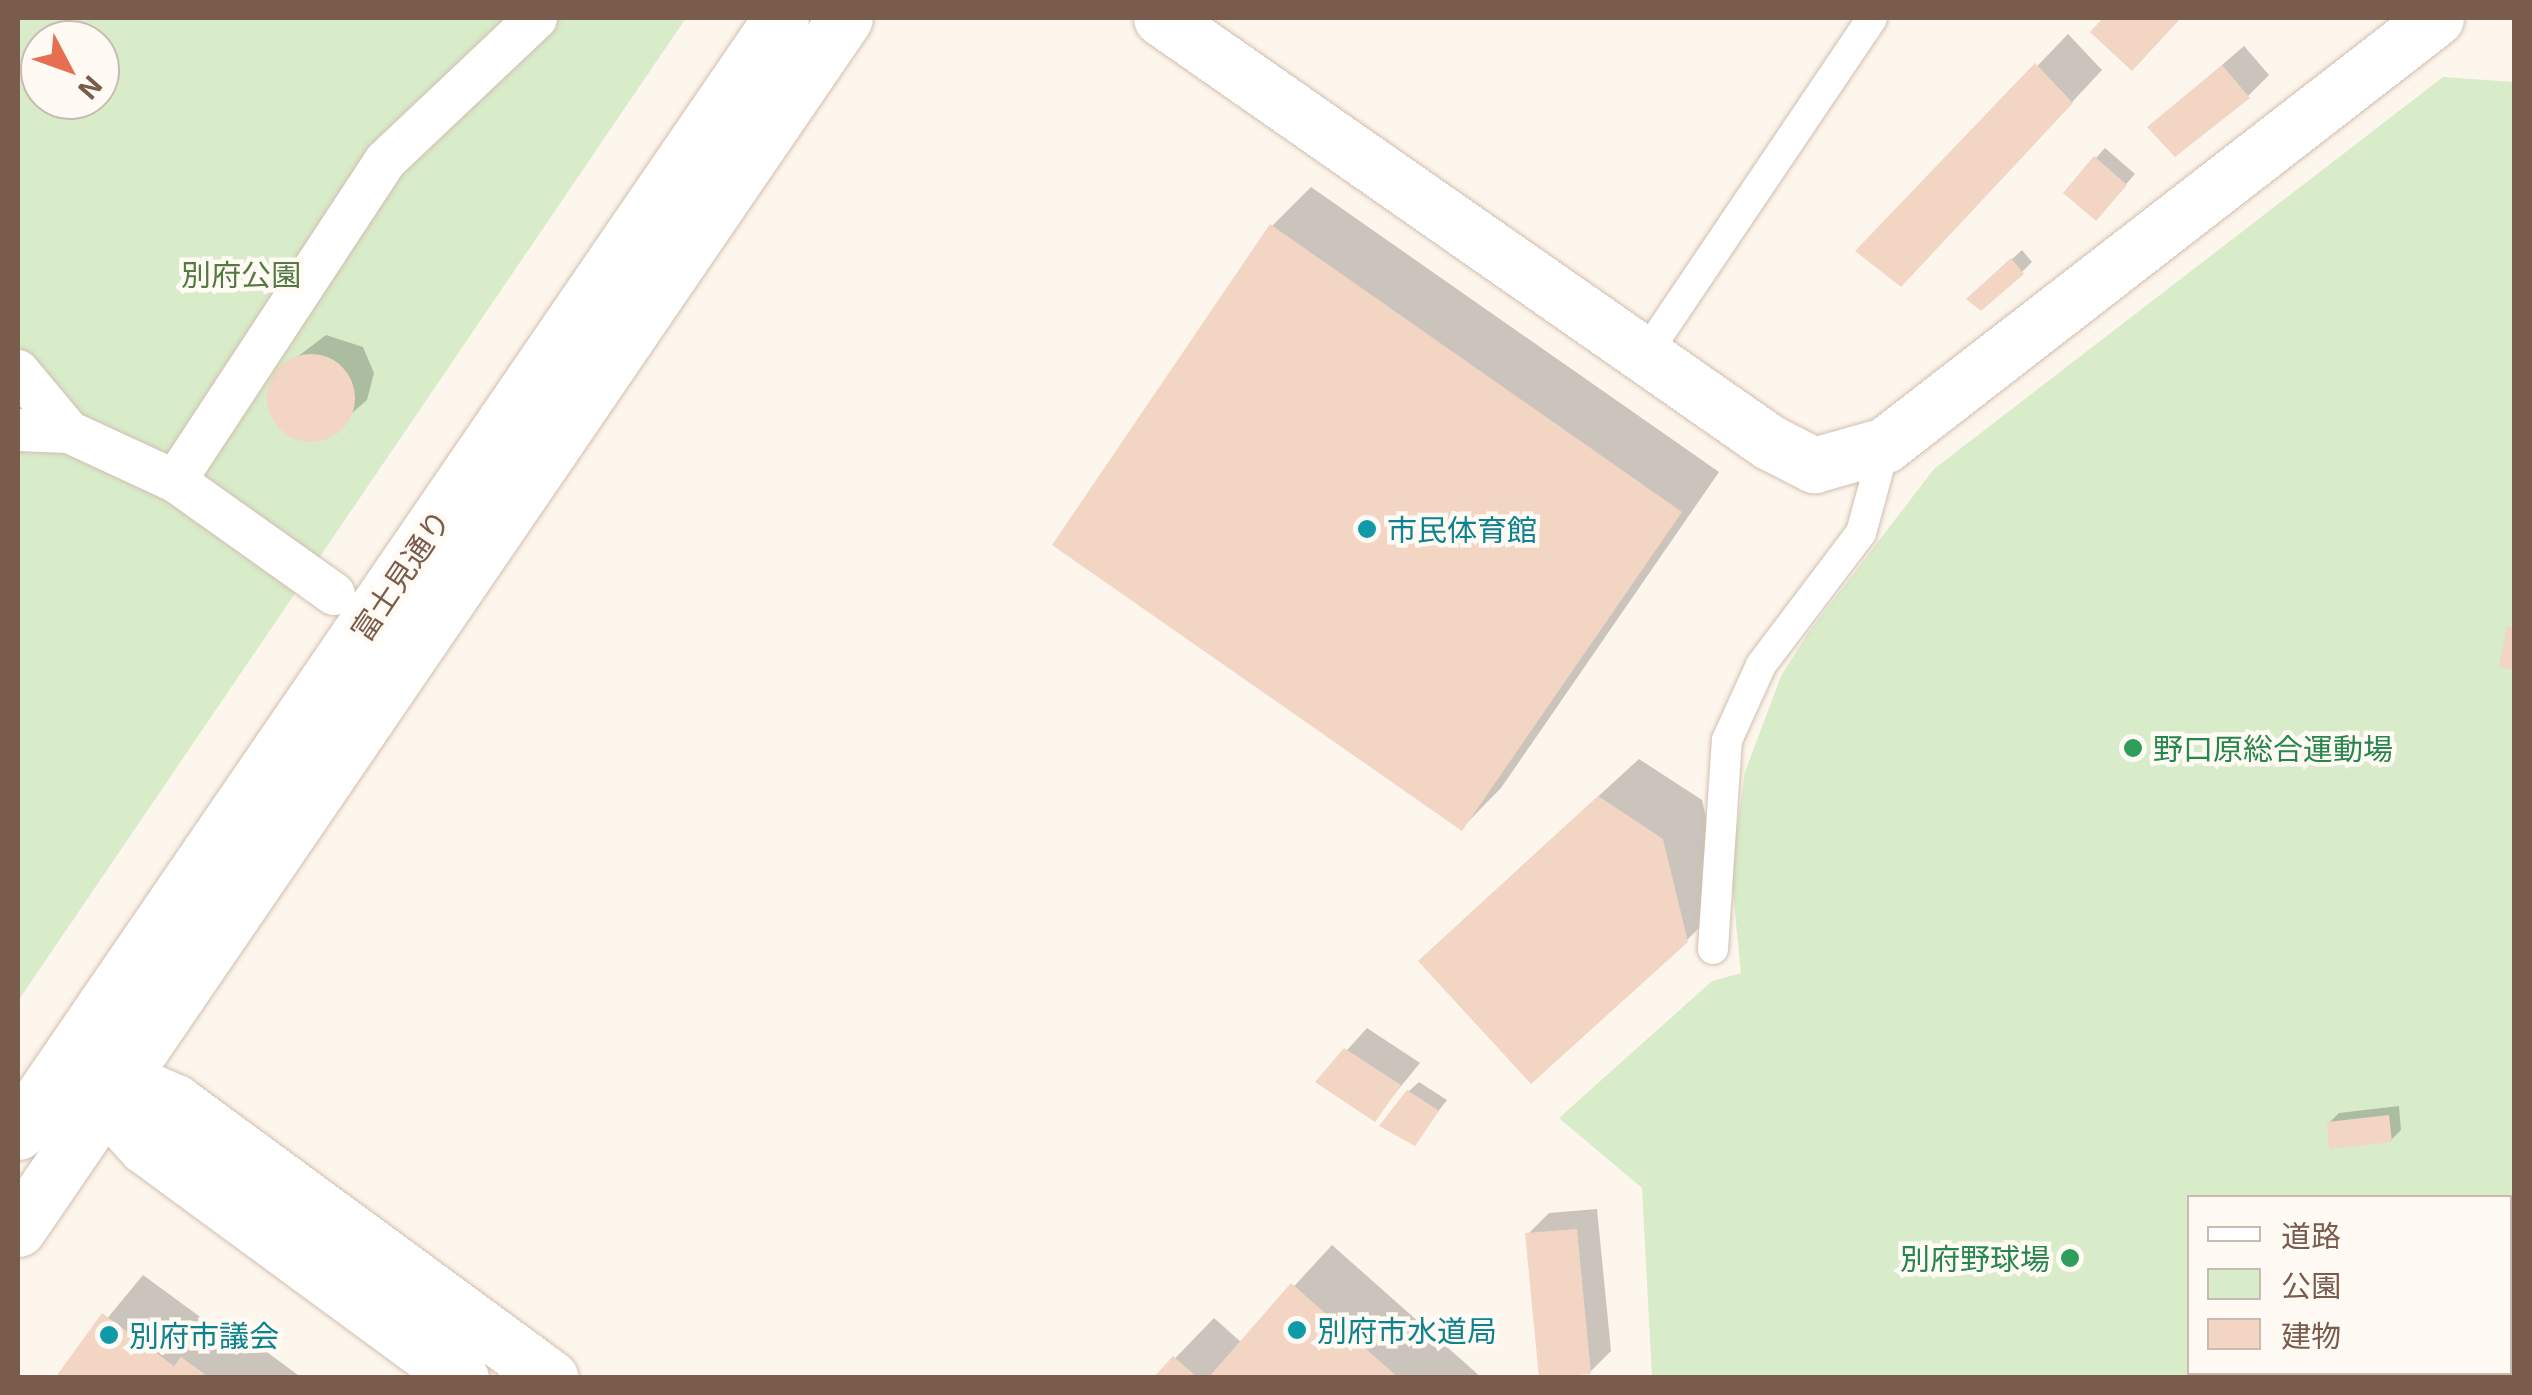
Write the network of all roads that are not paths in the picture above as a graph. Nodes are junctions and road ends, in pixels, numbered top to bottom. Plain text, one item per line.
1 (536, 18) edge
2 (781, 18) edge
3 (845, 18) edge
4 (1161, 18) edge
5 (1872, 18) edge
6 (2436, 18) edge
7 (1645, 356) junction
8 (18, 371) edge
9 (18, 430) edge
10 (69, 432) junction
11 (1886, 445) junction
12 (175, 481) junction
13 (334, 594) dead end
14 (1713, 949) dead end
15 (68, 1059) junction
16 (112, 1090) junction
17 (18, 1132) edge
18 (18, 1229) edge
19 (461, 1378) edge
20 (551, 1378) edge

1 - 12 street
2 - 15 street, 富士見通り
3 - 16 street
4 - 7 street
5 - 7 lane
6 - 11 street
7 - 11 street
8 - 10 street
9 - 10 street
10 - 12 street
11 - 14 lane
12 - 13 street
15 - 16 street
15 - 17 street, 富士見通り
16 - 18 street
16 - 19 street
16 - 20 street

